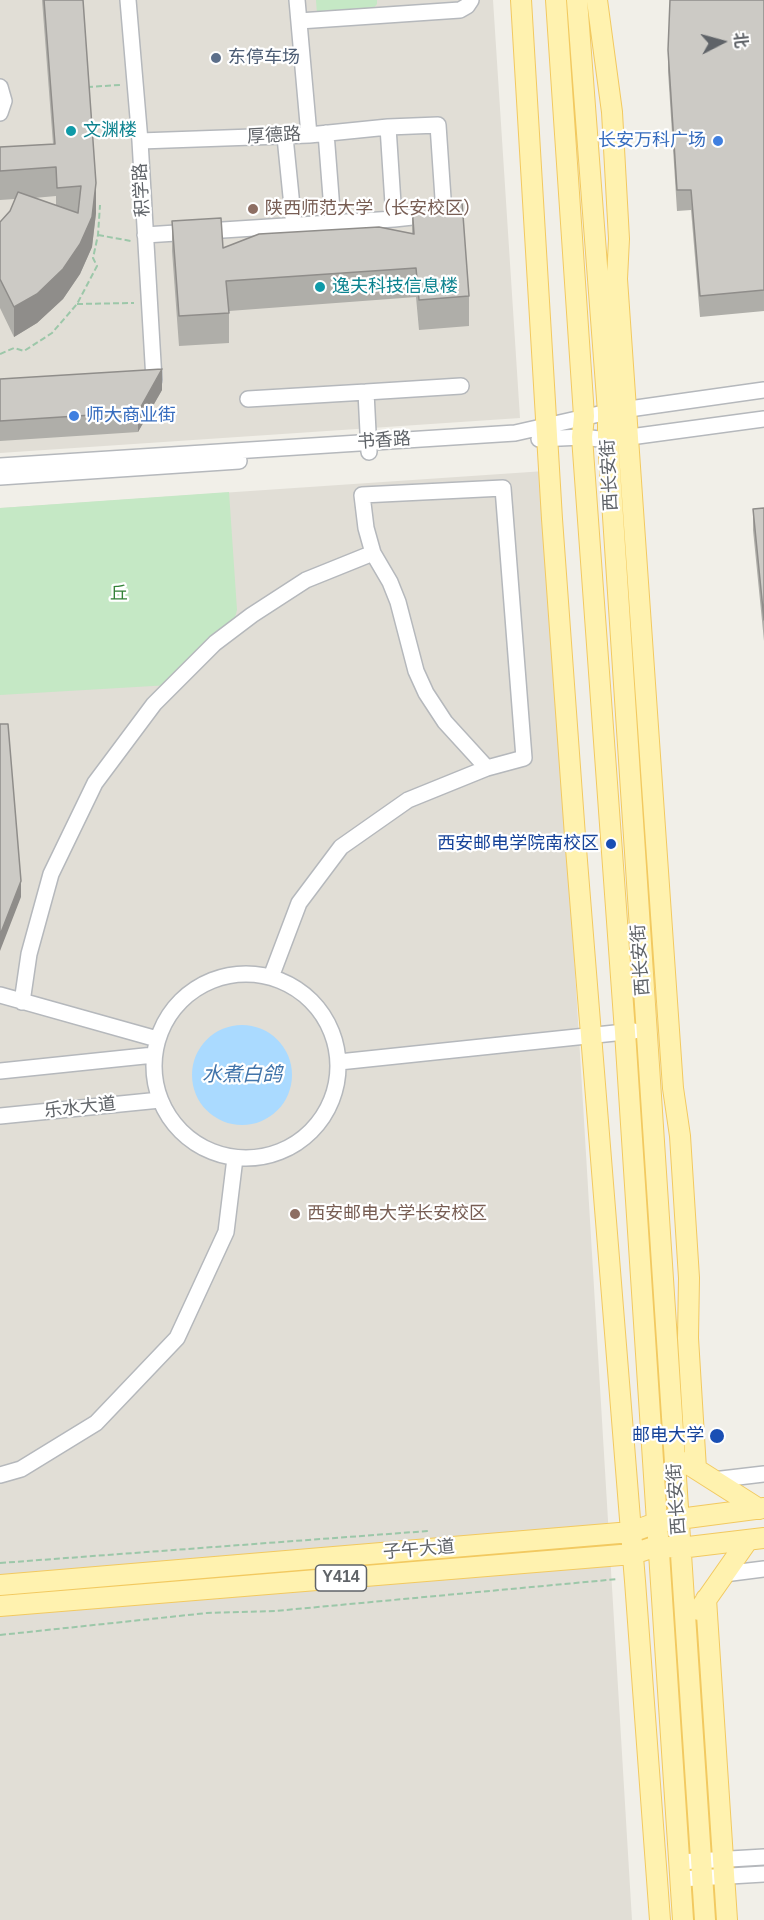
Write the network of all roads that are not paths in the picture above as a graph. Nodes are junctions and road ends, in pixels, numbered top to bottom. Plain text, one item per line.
1 (128, 0) edge
2 (297, 0) edge
3 (471, 0) edge
4 (521, 0) edge
5 (556, 0) edge
6 (577, 0) edge
7 (597, 0) edge
8 (384, 7) edge
9 (298, 21) junction
10 (0, 87) edge
11 (0, 112) edge
12 (388, 127) junction
13 (326, 134) junction
14 (309, 135) junction
15 (285, 137) junction
16 (140, 141) junction
17 (394, 219) junction
18 (333, 223) junction
19 (294, 226) junction
20 (145, 237) junction
21 (130, 381) edge
22 (461, 386) dead end
23 (764, 390) edge
24 (366, 393) junction
25 (248, 399) dead end
26 (616, 411) junction
27 (584, 416) junction
28 (764, 419) edge
29 (547, 432) junction
30 (582, 437) junction
31 (627, 437) junction
32 (608, 440) junction
33 (369, 447) junction
34 (0, 466) edge
35 (0, 477) edge
36 (373, 553) junction
37 (487, 768) junction
38 (271, 977) junction
39 (0, 995) edge
40 (22, 1002) junction
41 (646, 1029) junction
42 (625, 1032) junction
43 (591, 1035) junction
44 (157, 1039) junction
45 (154, 1055) junction
46 (339, 1062) junction
47 (0, 1071) edge
48 (160, 1100) junction
49 (0, 1116) edge
50 (235, 1158) junction
51 (675, 1455) junction
52 (696, 1469) junction
53 (764, 1474) edge
54 (0, 1475) edge
55 (713, 1480) junction
56 (762, 1509) edge
57 (679, 1519) junction
58 (656, 1523) junction
59 (631, 1532) junction
60 (756, 1539) edge
61 (657, 1546) junction
62 (680, 1548) junction
63 (633, 1554) junction
64 (764, 1569) edge
65 (724, 1574) junction
66 (0, 1585) edge
67 (706, 1599) junction
68 (0, 1606) edge
69 (686, 1629) junction
70 (764, 1857) edge
71 (723, 1868) junction
72 (702, 1869) junction
73 (679, 1871) junction
74 (764, 1874) edge
75 (660, 1920) edge
76 (683, 1920) edge
77 (705, 1920) edge
78 (727, 1920) edge

1 - 16 street, 积学路
2 - 9 street, 厚德路
3 - 8 street
4 - 29 main road
5 - 27 main road, 西长安街
6 - 26 main road, 西长安街
7 - 26 main road
8 - 9 street
9 - 14 street, 厚德路
10 - 11 street
12 - 13 street
12 - 17 street
12 - 17 street
13 - 14 street
13 - 18 street
14 - 15 street, 厚德路
15 - 16 street, 厚德路
15 - 19 street
16 - 20 street, 积学路
17 - 18 street
18 - 19 street
19 - 20 street
20 - 21 street, 积学路
22 - 24 street
23 - 26 street, 书香路
24 - 25 street
24 - 33 street
26 - 27 street, 书香路
26 - 31 main road
26 - 32 main road, 西长安街
27 - 29 street, 书香路
27 - 30 main road, 西长安街
28 - 31 street, 书香路
29 - 30 street, 书香路
29 - 33 street, 书香路
29 - 43 main road
30 - 32 street, 书香路
30 - 42 main road, 西长安街
31 - 32 street, 书香路
31 - 52 main road
32 - 41 main road, 西长安街
33 - 34 street, 书香路
33 - 35 street, 书香路
36 - 37 street
36 - 37 street
36 - 40 street
37 - 38 street
38 - 44 street
38 - 46 street
39 - 40 street
40 - 44 street
41 - 42 street
41 - 51 main road, 西长安街
42 - 43 street
42 - 58 main road, 西长安街
43 - 46 street
43 - 59 main road
44 - 45 street
45 - 47 street
45 - 48 street
46 - 50 street
48 - 49 street, 乐水大道
48 - 50 street
50 - 54 street
51 - 52 main road
51 - 57 main road, 西长安街
52 - 55 main road
53 - 55 street
55 - 56 main road
56 - 57 main road, 子午大道
57 - 58 main road, 子午大道
57 - 62 main road, 西长安街
58 - 59 main road, 子午大道 / Y414
58 - 61 main road, 西长安街
59 - 63 main road
59 - 66 main road, 子午大道 / Y414
60 - 62 main road, 子午大道
60 - 65 main road
61 - 62 main road, 子午大道 / Y414
61 - 63 main road, 子午大道 / Y414
61 - 73 main road, 西长安街
62 - 69 main road, 西长安街
63 - 68 main road, 子午大道 / Y414
63 - 75 main road
64 - 65 street
65 - 67 main road
67 - 69 main road
67 - 71 main road
69 - 72 main road, 西长安街
70 - 71 street
71 - 72 street
71 - 74 street
71 - 78 main road
72 - 73 street
72 - 77 main road, 西长安街
73 - 76 main road, 西长安街

